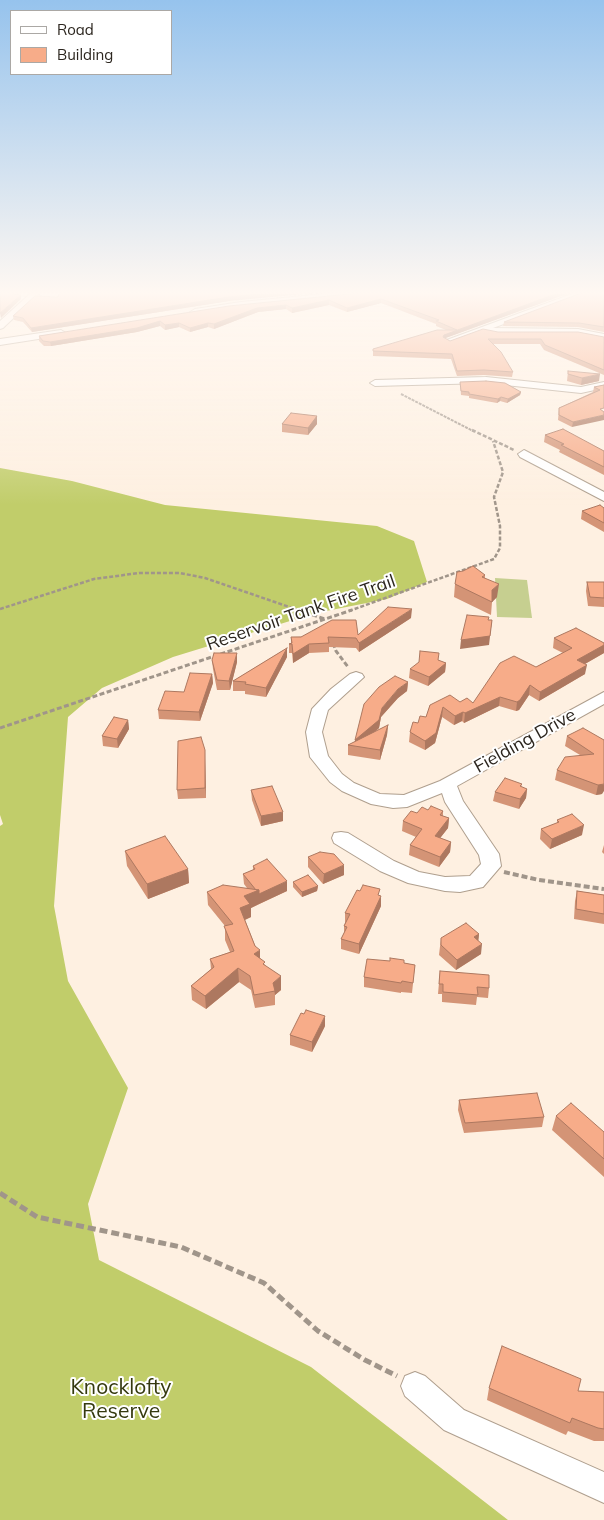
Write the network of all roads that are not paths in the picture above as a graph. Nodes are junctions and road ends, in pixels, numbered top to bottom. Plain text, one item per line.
1 (377, 383) road end
2 (604, 385) edge
3 (524, 454) road end
4 (604, 497) edge
5 (356, 677) road end
6 (604, 697) edge
7 (446, 784) junction
8 (342, 838) dead end
9 (415, 1386) road end
10 (604, 1488) edge

1 - 2 street
3 - 4 street
5 - 7 street, Fielding Drive
6 - 7 street, Fielding Drive
7 - 8 street
9 - 10 street

